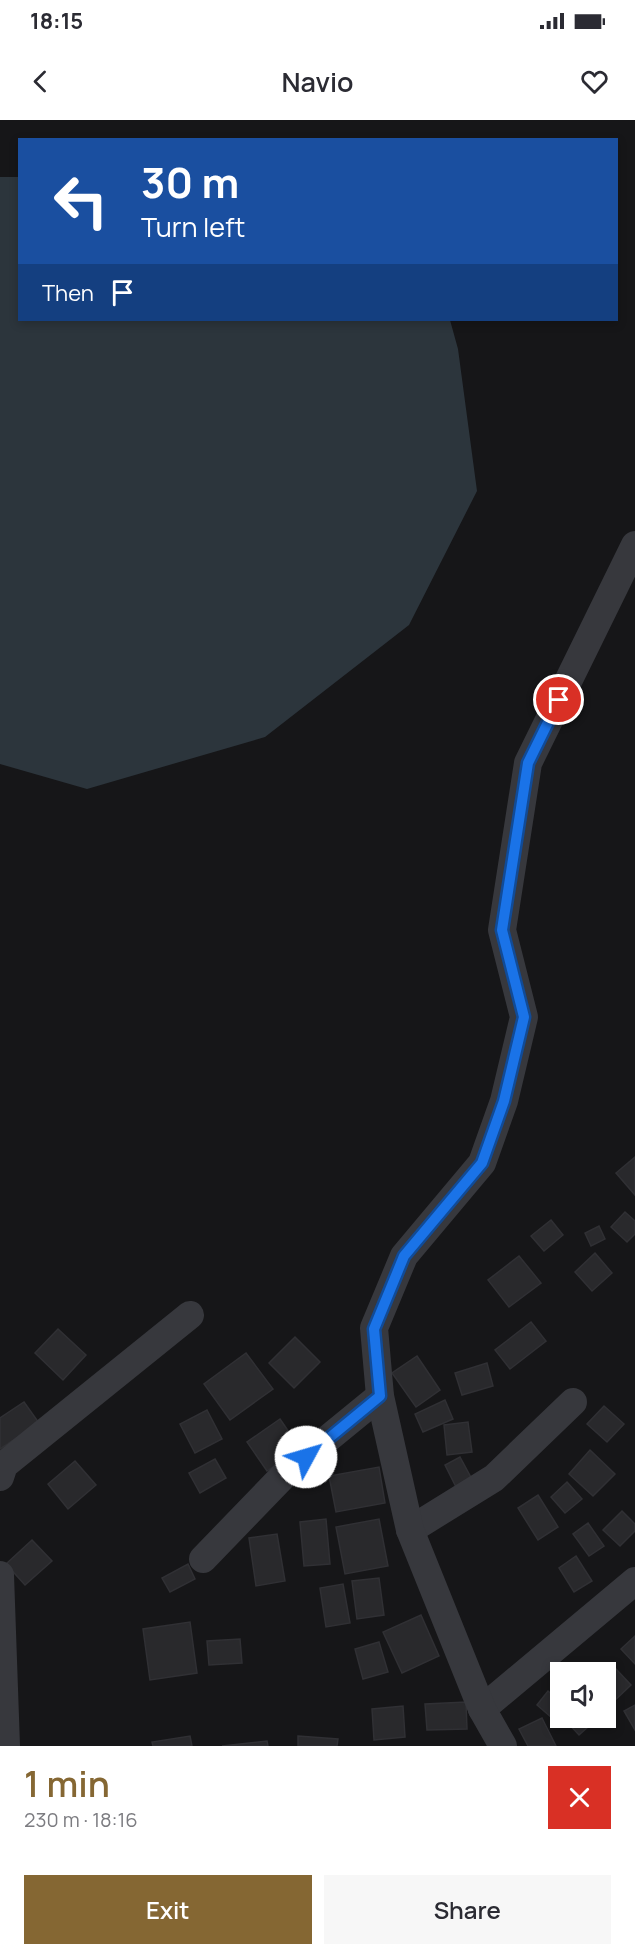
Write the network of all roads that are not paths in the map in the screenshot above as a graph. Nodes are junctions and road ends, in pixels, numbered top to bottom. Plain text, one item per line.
1 (635, 545) edge
2 (190, 1316) dead end
3 (380, 1396) junction
4 (573, 1402) dead end
5 (0, 1477) edge
6 (410, 1530) junction
7 (203, 1559) dead end
8 (0, 1575) edge
9 (635, 1581) edge
10 (482, 1709) junction
11 (6, 1746) edge
12 (503, 1746) edge

1 - 3 street
2 - 5 street
3 - 6 street
3 - 7 street
4 - 6 street
6 - 10 street
8 - 11 street
9 - 10 street
10 - 12 street

